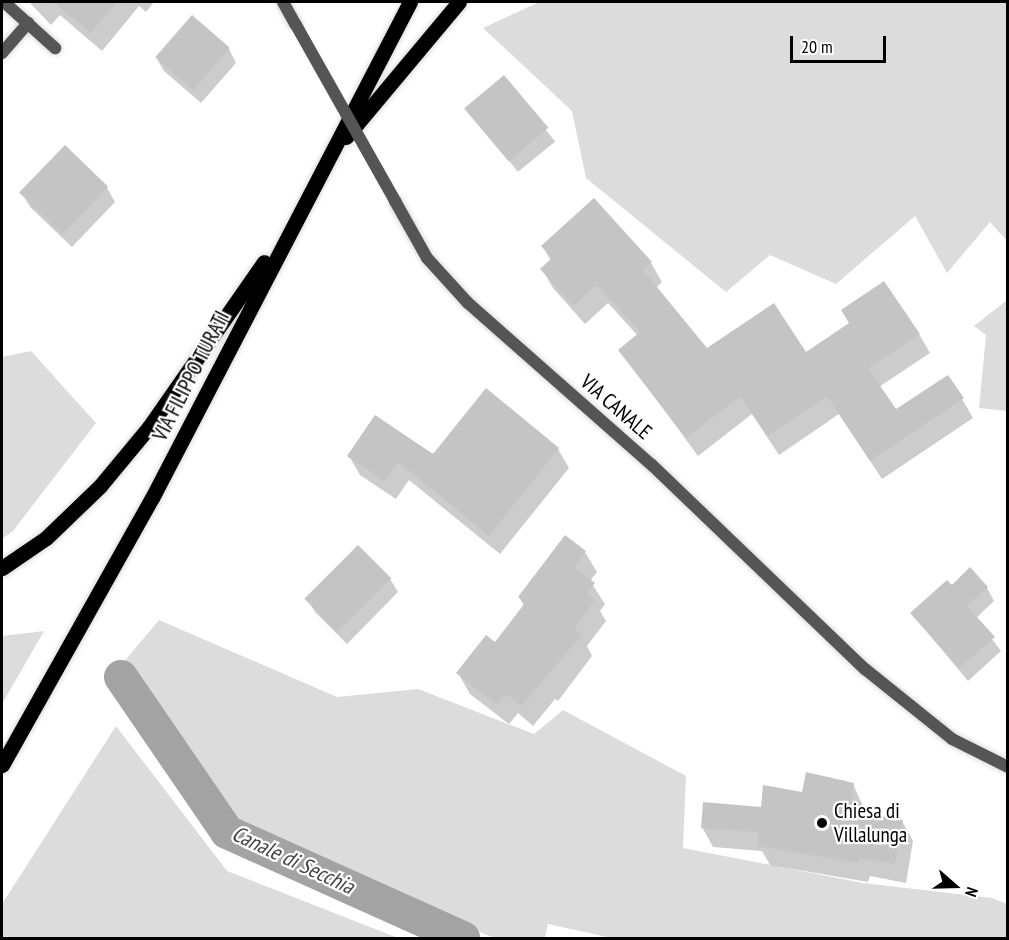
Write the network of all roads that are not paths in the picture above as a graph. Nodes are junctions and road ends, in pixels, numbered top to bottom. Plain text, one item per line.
1 (4, 2) edge
2 (283, 2) edge
3 (410, 2) edge
4 (459, 2) edge
5 (28, 23) junction
6 (55, 48) dead end
7 (2, 53) edge
8 (297, 214) junction
9 (2, 568) edge
10 (2, 765) edge
11 (1008, 767) edge

1 - 5 street
2 - 11 street, VIA CANALE, bridge
3 - 8 main road, VIA FILIPPO TURATI
4 - 8 main road
5 - 6 street
5 - 7 street
8 - 9 main road
8 - 10 main road, VIA FILIPPO TURATI

